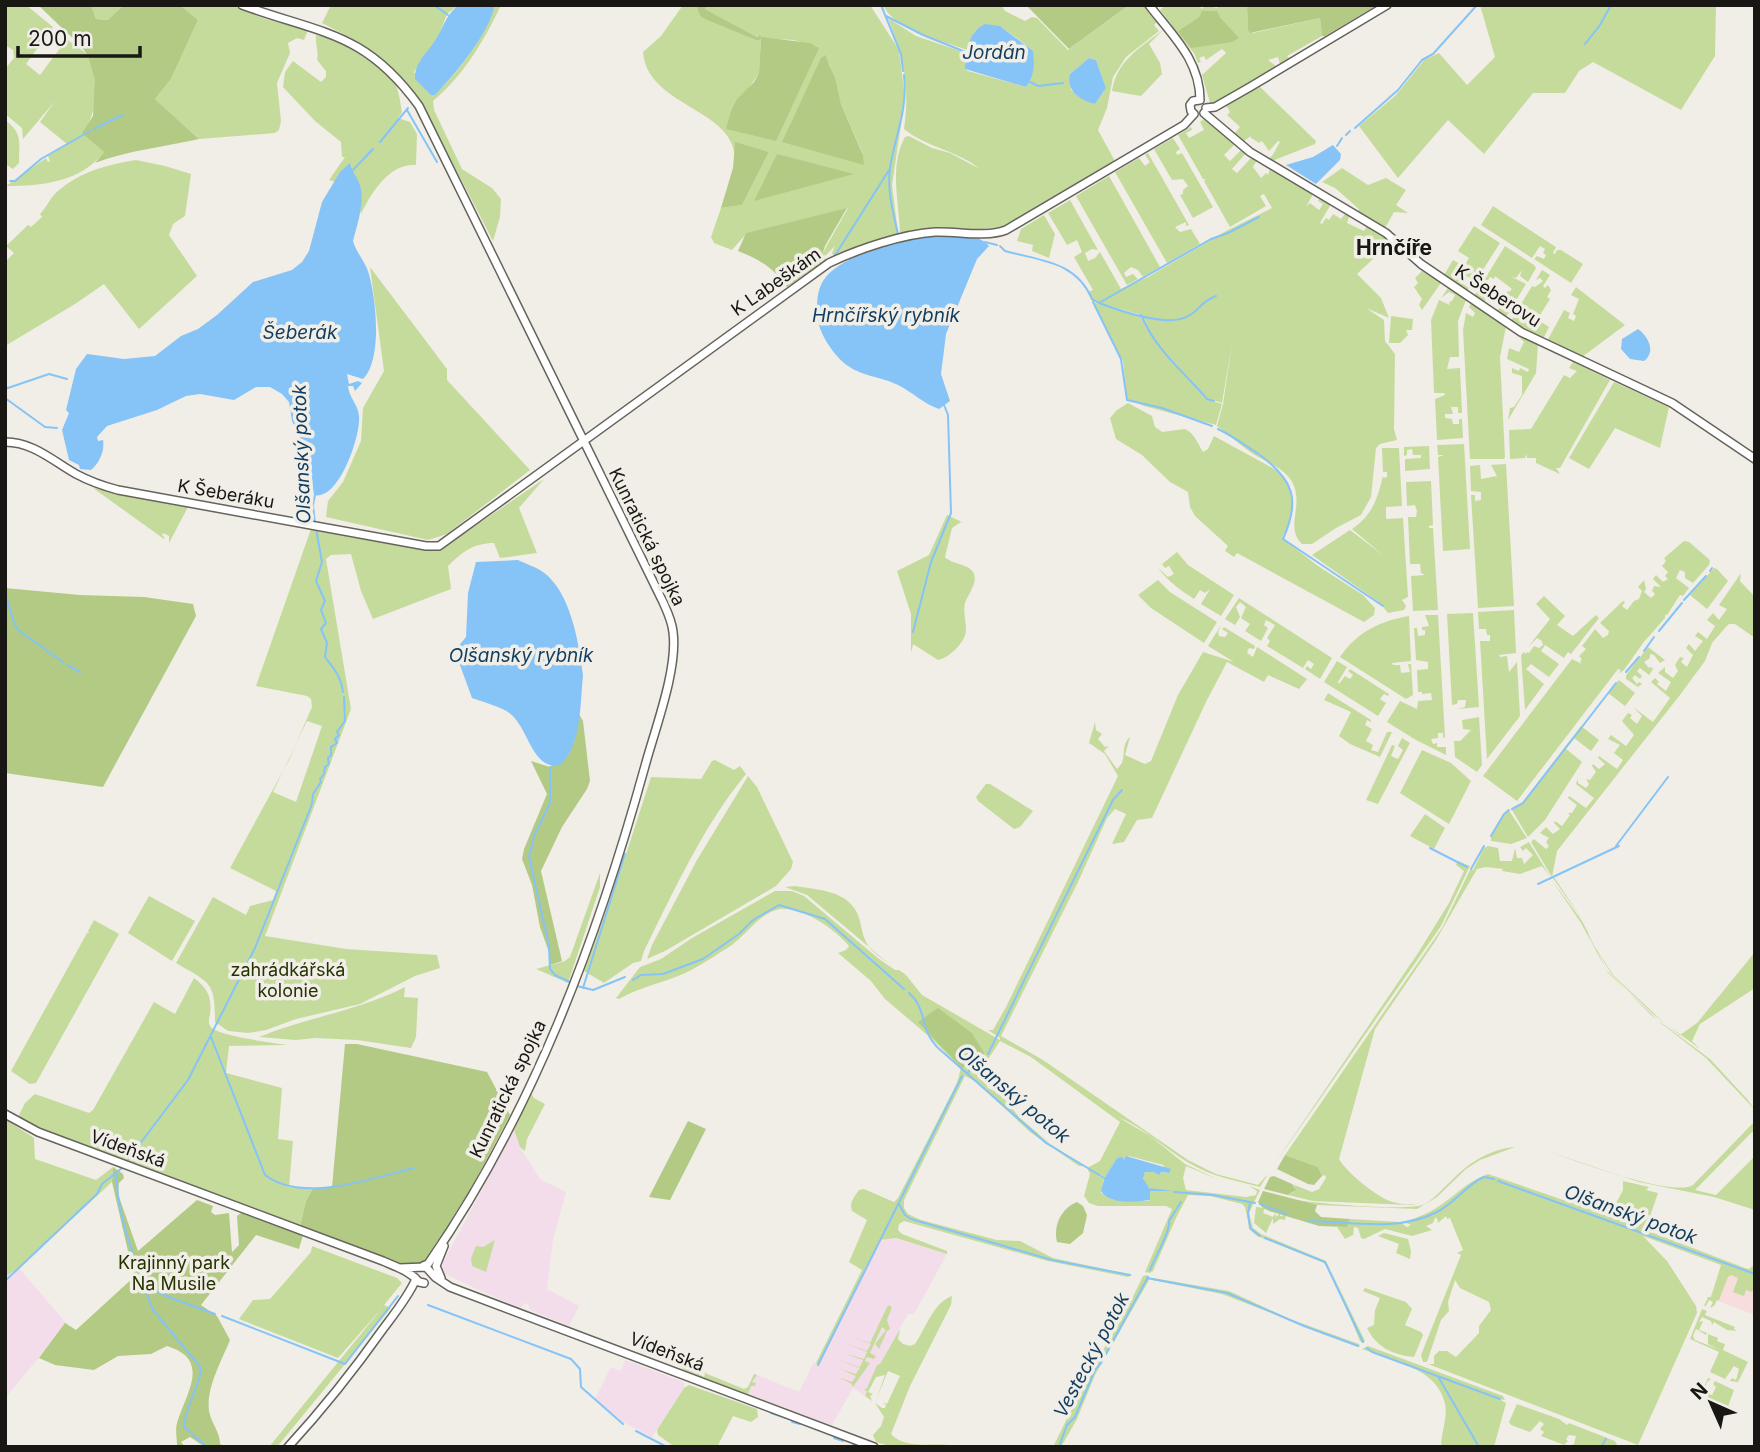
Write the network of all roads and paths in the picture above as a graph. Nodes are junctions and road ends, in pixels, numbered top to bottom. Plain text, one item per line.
1 (242, 5) edge
2 (1149, 5) edge
3 (1387, 5) edge
4 (1200, 100) junction
5 (1205, 110) junction
6 (1194, 114) junction
7 (577, 428) junction
8 (596, 433) junction
9 (5, 442) edge
10 (584, 442) junction
11 (573, 450) junction
12 (591, 457) junction
13 (1755, 459) edge
14 (5, 1114) edge
15 (452, 1229) junction
16 (444, 1247) junction
17 (422, 1266) junction
18 (399, 1268) junction
19 (431, 1272) junction
20 (415, 1278) junction
21 (425, 1283) junction
22 (449, 1286) junction
23 (469, 1293) junction
24 (401, 1303) junction
25 (288, 1447) edge
26 (874, 1447) edge

1 - 7 main road, Kunratická spojka
2 - 4 main road
3 - 5 main road
4 - 5 main road
4 - 6 main road
5 - 6 main road
5 - 13 main road, K Šeberovu
6 - 8 main road, K Labeškám
7 - 8 main road
7 - 10 main road, Kunratická spojka
8 - 10 main road, K Labeškám
9 - 11 main road, K Šeberáku
10 - 11 main road, K Šeberáku
10 - 12 main road, Kunratická spojka
11 - 12 main road
12 - 15 main road, Kunratická spojka
14 - 18 main road, Vídeňská
15 - 16 main road, Kunratická spojka
15 - 17 main road, Kunratická spojka
16 - 19 main road, Kunratická spojka
16 - 23 main road
17 - 18 main road, Vídeňská
17 - 19 main road, Vídeňská
17 - 20 main road
18 - 20 main road, Vídeňská
19 - 21 main road
19 - 22 main road, Vídeňská
20 - 21 main road, Vídeňská
20 - 24 main road
21 - 22 main road, Vídeňská
21 - 24 main road
22 - 23 main road, Vídeňská
23 - 26 main road, Vídeňská
24 - 25 main road

